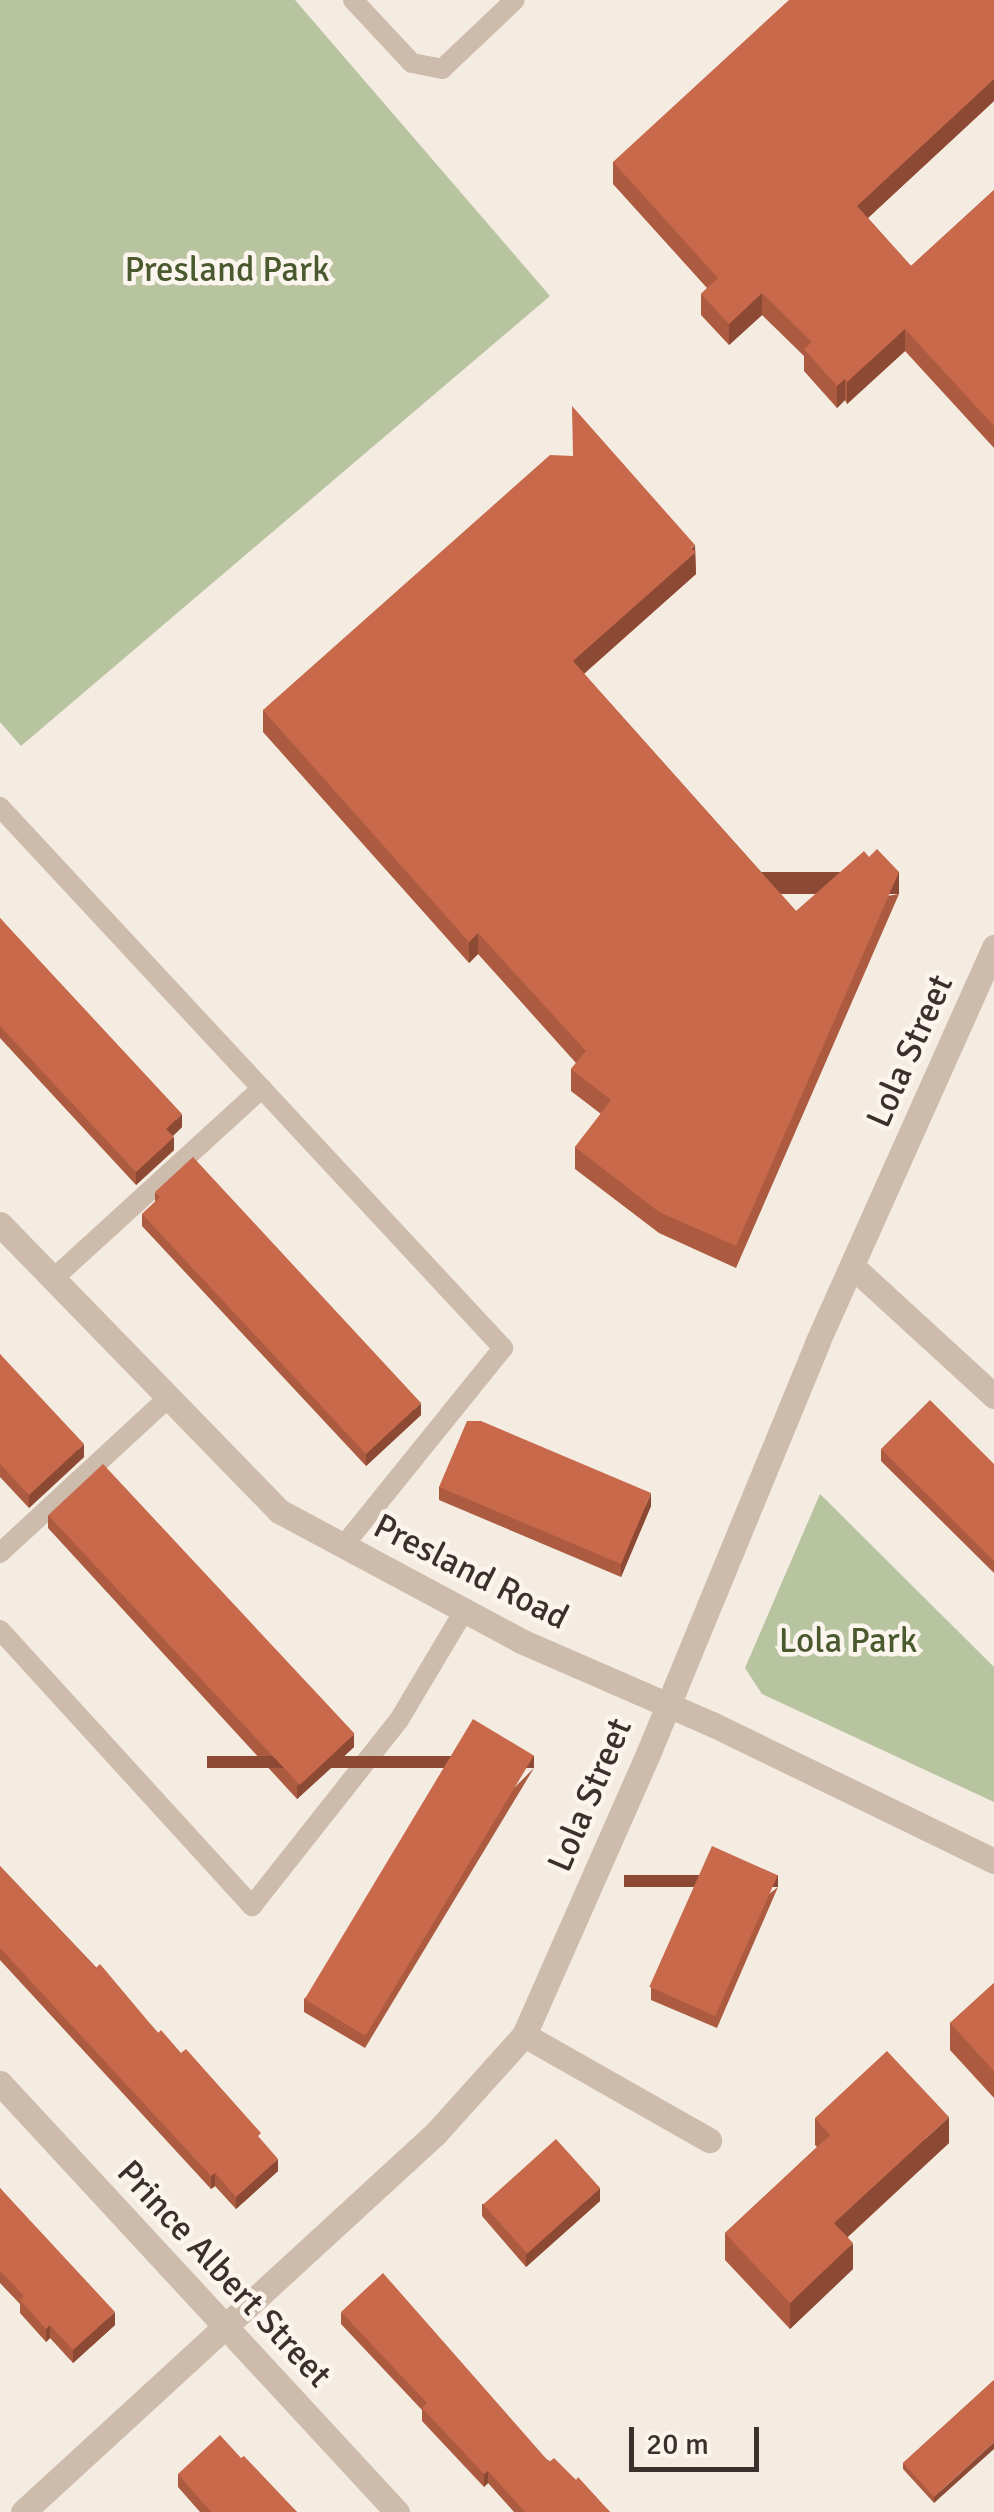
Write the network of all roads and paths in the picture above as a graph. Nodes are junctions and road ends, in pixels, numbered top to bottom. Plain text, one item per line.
1 (352, 0) edge
2 (515, 0) edge
3 (0, 807) edge
4 (994, 947) edge
5 (988, 980) edge
6 (262, 1088) junction
7 (0, 1224) edge
8 (852, 1266) junction
9 (53, 1278) junction
10 (994, 1396) edge
11 (168, 1398) junction
12 (343, 1546) junction
13 (0, 1553) edge
14 (464, 1611) junction
15 (0, 1630) edge
16 (668, 1704) junction
17 (994, 1861) edge
18 (524, 2034) junction
19 (0, 2084) edge
20 (709, 2140) dead end
21 (225, 2326) junction
22 (23, 2512) edge
23 (397, 2512) edge

1 - 2 lane
3 - 6 lane
4 - 5 street, Lola Street
5 - 8 street, Lola Street
6 - 9 lane
6 - 12 lane
7 - 9 street, Presland Road
8 - 10 street
8 - 16 street, Lola Street
9 - 11 street, Presland Road
11 - 12 street, Presland Road
11 - 13 lane
12 - 14 street, Presland Road
14 - 15 lane
14 - 16 street, Presland Road
16 - 17 street, Presland Road
16 - 18 street, Lola Street
18 - 20 street
18 - 21 street, Lola Street
19 - 21 street, Prince Albert Street
21 - 22 street, Lola Street
21 - 23 street, Prince Albert Street

